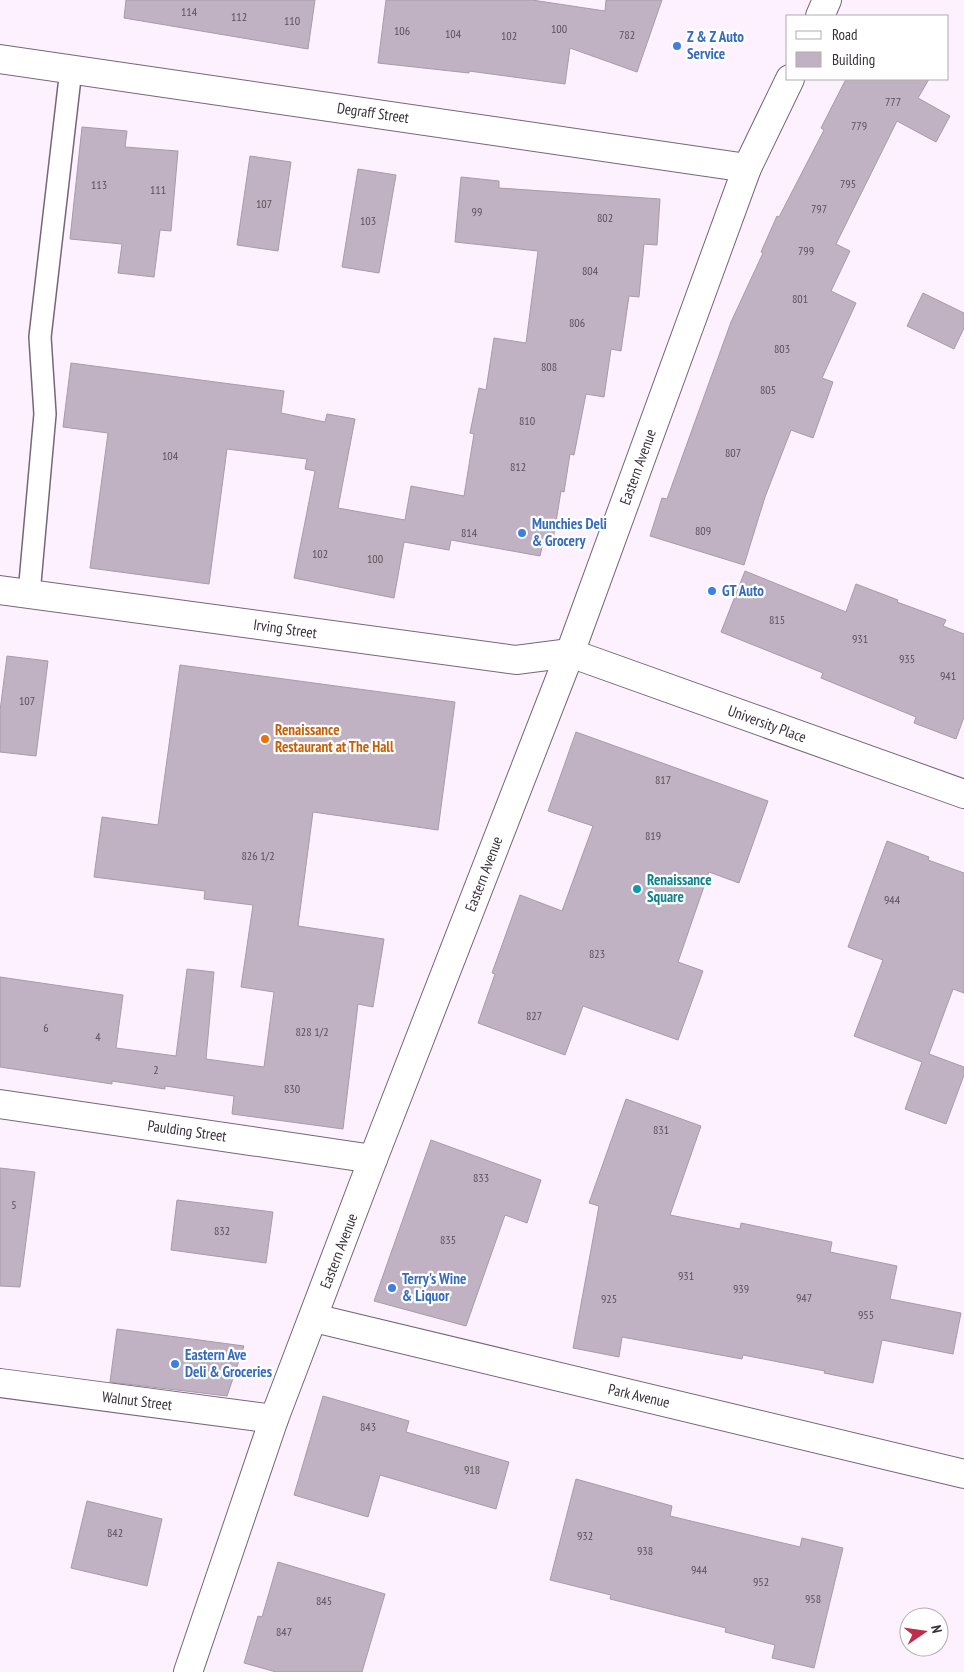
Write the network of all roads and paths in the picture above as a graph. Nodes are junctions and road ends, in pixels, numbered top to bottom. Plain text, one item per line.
1 (827, 0) edge
2 (820, 15) edge
3 (0, 59) edge
4 (71, 69) junction
5 (790, 80) edge
6 (747, 168) junction
7 (0, 590) edge
8 (29, 594) junction
9 (570, 653) junction
10 (964, 794) edge
11 (0, 1104) edge
12 (373, 1159) junction
13 (314, 1318) junction
14 (0, 1383) edge
15 (274, 1419) junction
16 (964, 1474) edge
17 (188, 1672) edge

1 - 2 street
3 - 4 street, Degraff Street
4 - 6 street, Degraff Street
4 - 8 lane
5 - 6 street, Eastern Avenue
6 - 9 street, Eastern Avenue
7 - 8 street, Irving Street
8 - 9 street, Irving Street
9 - 10 street, University Place
9 - 12 street, Eastern Avenue
11 - 12 street, Paulding Street
12 - 13 street, Eastern Avenue
13 - 15 street, Eastern Avenue
13 - 16 street, Park Avenue
14 - 15 street, Walnut Street
15 - 17 street, Eastern Avenue

